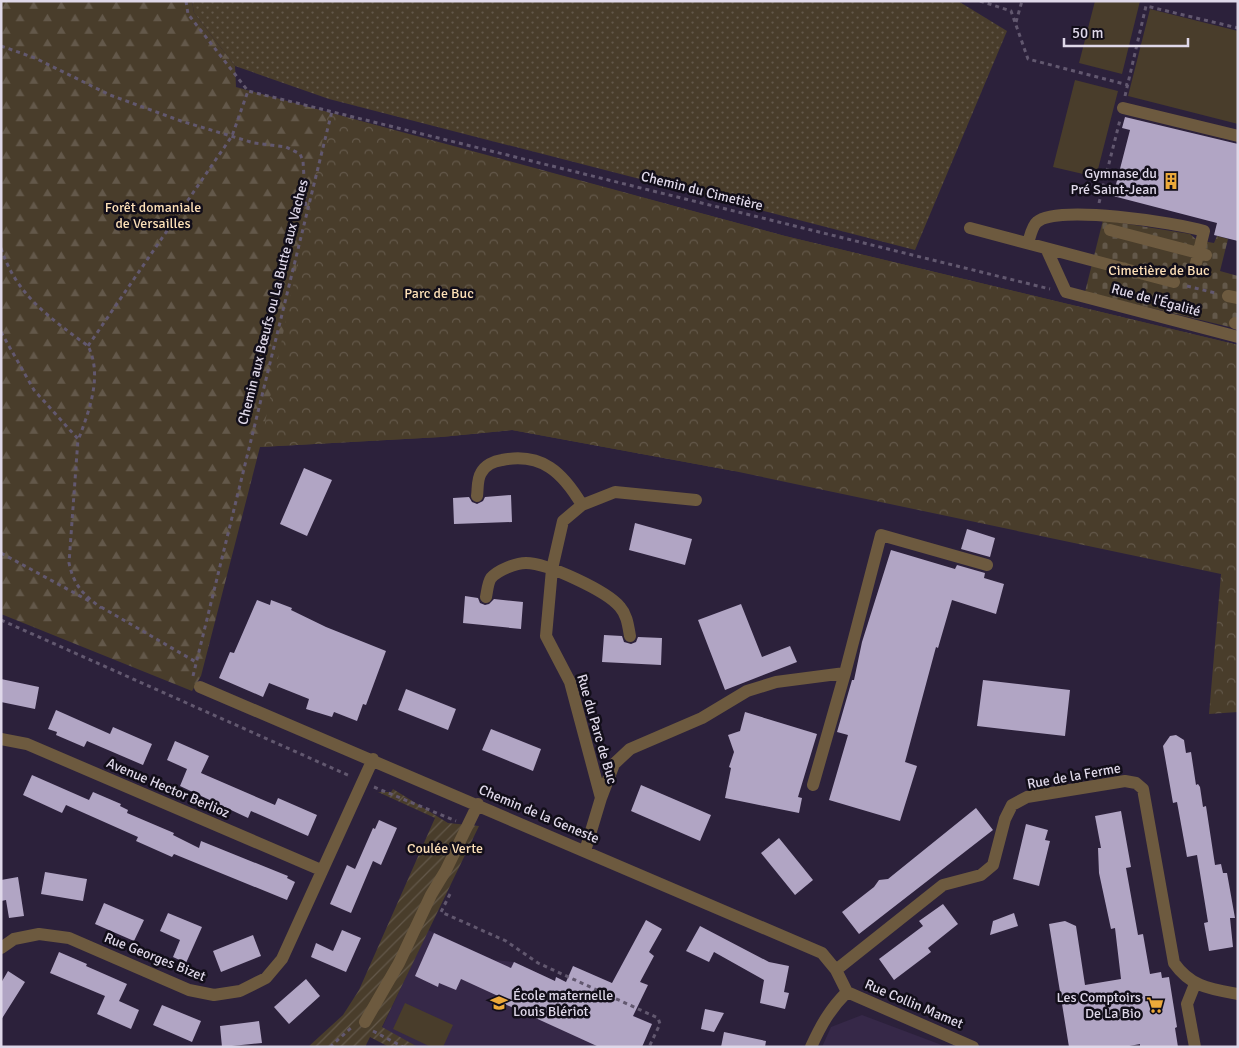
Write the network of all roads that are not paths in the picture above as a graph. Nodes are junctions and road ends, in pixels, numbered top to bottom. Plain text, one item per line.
1 (1122, 108) road end
2 (1238, 136) edge
3 (970, 228) dead end
4 (1110, 230) dead end
5 (1028, 243) junction
6 (1046, 248) junction
7 (1176, 283) road end
8 (1238, 338) edge
9 (476, 496) dead end
10 (696, 500) dead end
11 (582, 505) junction
12 (987, 566) dead end
13 (552, 569) junction
14 (486, 597) dead end
15 (630, 636) dead end
16 (846, 673) junction
17 (200, 687) road end
18 (1, 740) edge
19 (373, 759) junction
20 (813, 786) dead end
21 (601, 798) junction
22 (478, 804) junction
23 (585, 851) junction
24 (321, 870) junction
25 (1, 948) edge
26 (836, 970) junction
27 (1195, 984) junction
28 (847, 992) junction
29 (1238, 994) edge
30 (365, 1022) road end
31 (812, 1047) edge
32 (973, 1047) edge
33 (1195, 1047) edge

1 - 2 street
3 - 5 street
4 - 5 street
5 - 6 street
6 - 7 street
6 - 8 street, Rue de l'Égalité
9 - 11 street
10 - 11 street, Rue du Parc de Buc
11 - 13 street, Rue du Parc de Buc
12 - 16 street
13 - 14 street
13 - 15 street
13 - 21 street, Rue du Parc de Buc
16 - 20 street
16 - 21 street
17 - 19 street, Chemin de la Geneste
18 - 24 street, Avenue Hector Berlioz
19 - 22 street, Chemin de la Geneste
19 - 24 street, Rue Georges Bizet
21 - 23 street, Rue du Parc de Buc
22 - 23 street, Chemin de la Geneste
22 - 30 street
23 - 26 street, Chemin de la Geneste
24 - 25 street, Rue Georges Bizet
26 - 27 street, Rue de la Ferme
26 - 28 street, Chemin de la Geneste
27 - 29 street, Rue de la Ferme
27 - 33 street
28 - 31 street, Rue Collin Mamet
28 - 32 street, Rue Collin Mamet

